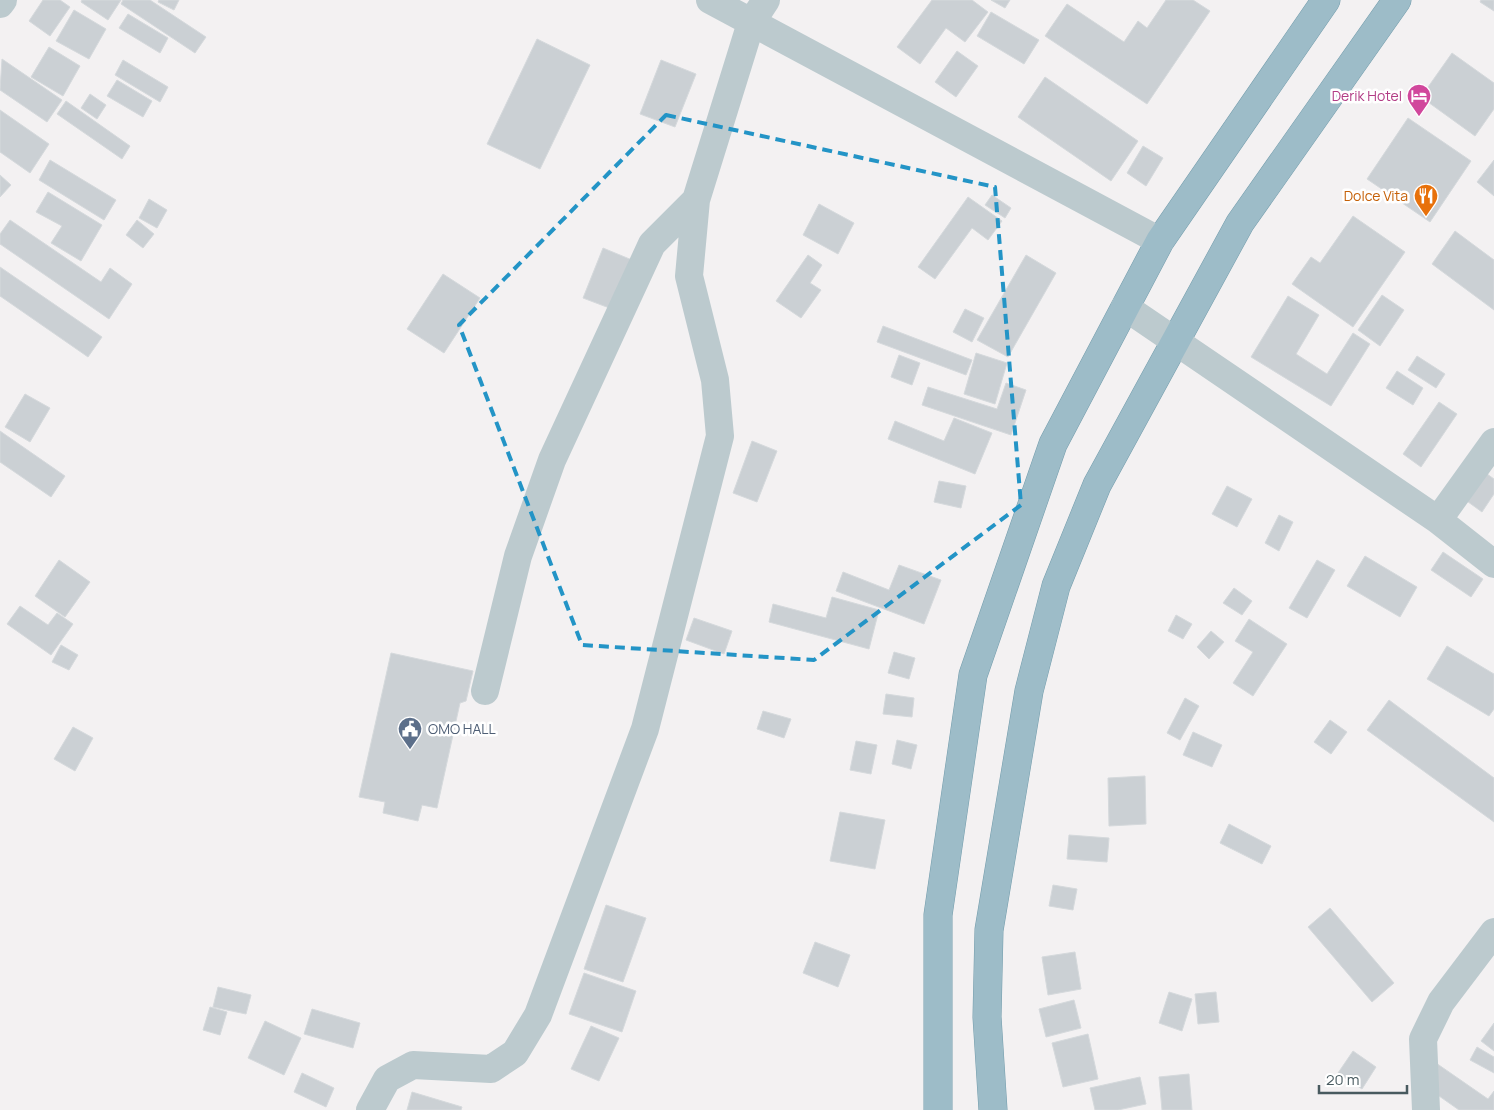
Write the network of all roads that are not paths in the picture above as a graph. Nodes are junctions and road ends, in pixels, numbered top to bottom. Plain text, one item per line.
1 (3, 0) edge
2 (710, 0) edge
3 (766, 0) edge
4 (1326, 0) edge
5 (1397, 0) edge
6 (0, 4) edge
7 (751, 23) junction
8 (696, 200) junction
9 (1160, 241) junction
10 (1125, 307) junction
11 (1175, 339) junction
12 (1494, 442) edge
13 (1438, 520) junction
14 (1494, 564) edge
15 (485, 692) dead end
16 (1494, 932) edge
17 (370, 1110) edge
18 (938, 1110) edge
19 (993, 1110) edge
20 (1426, 1110) edge

1 - 6 street
2 - 7 street
3 - 7 street
4 - 9 highway
5 - 11 highway
7 - 8 street
7 - 9 street
8 - 15 street
8 - 17 street
9 - 10 highway
10 - 11 street
10 - 18 highway
11 - 13 street
11 - 19 highway
12 - 13 street
13 - 14 street
16 - 20 street

